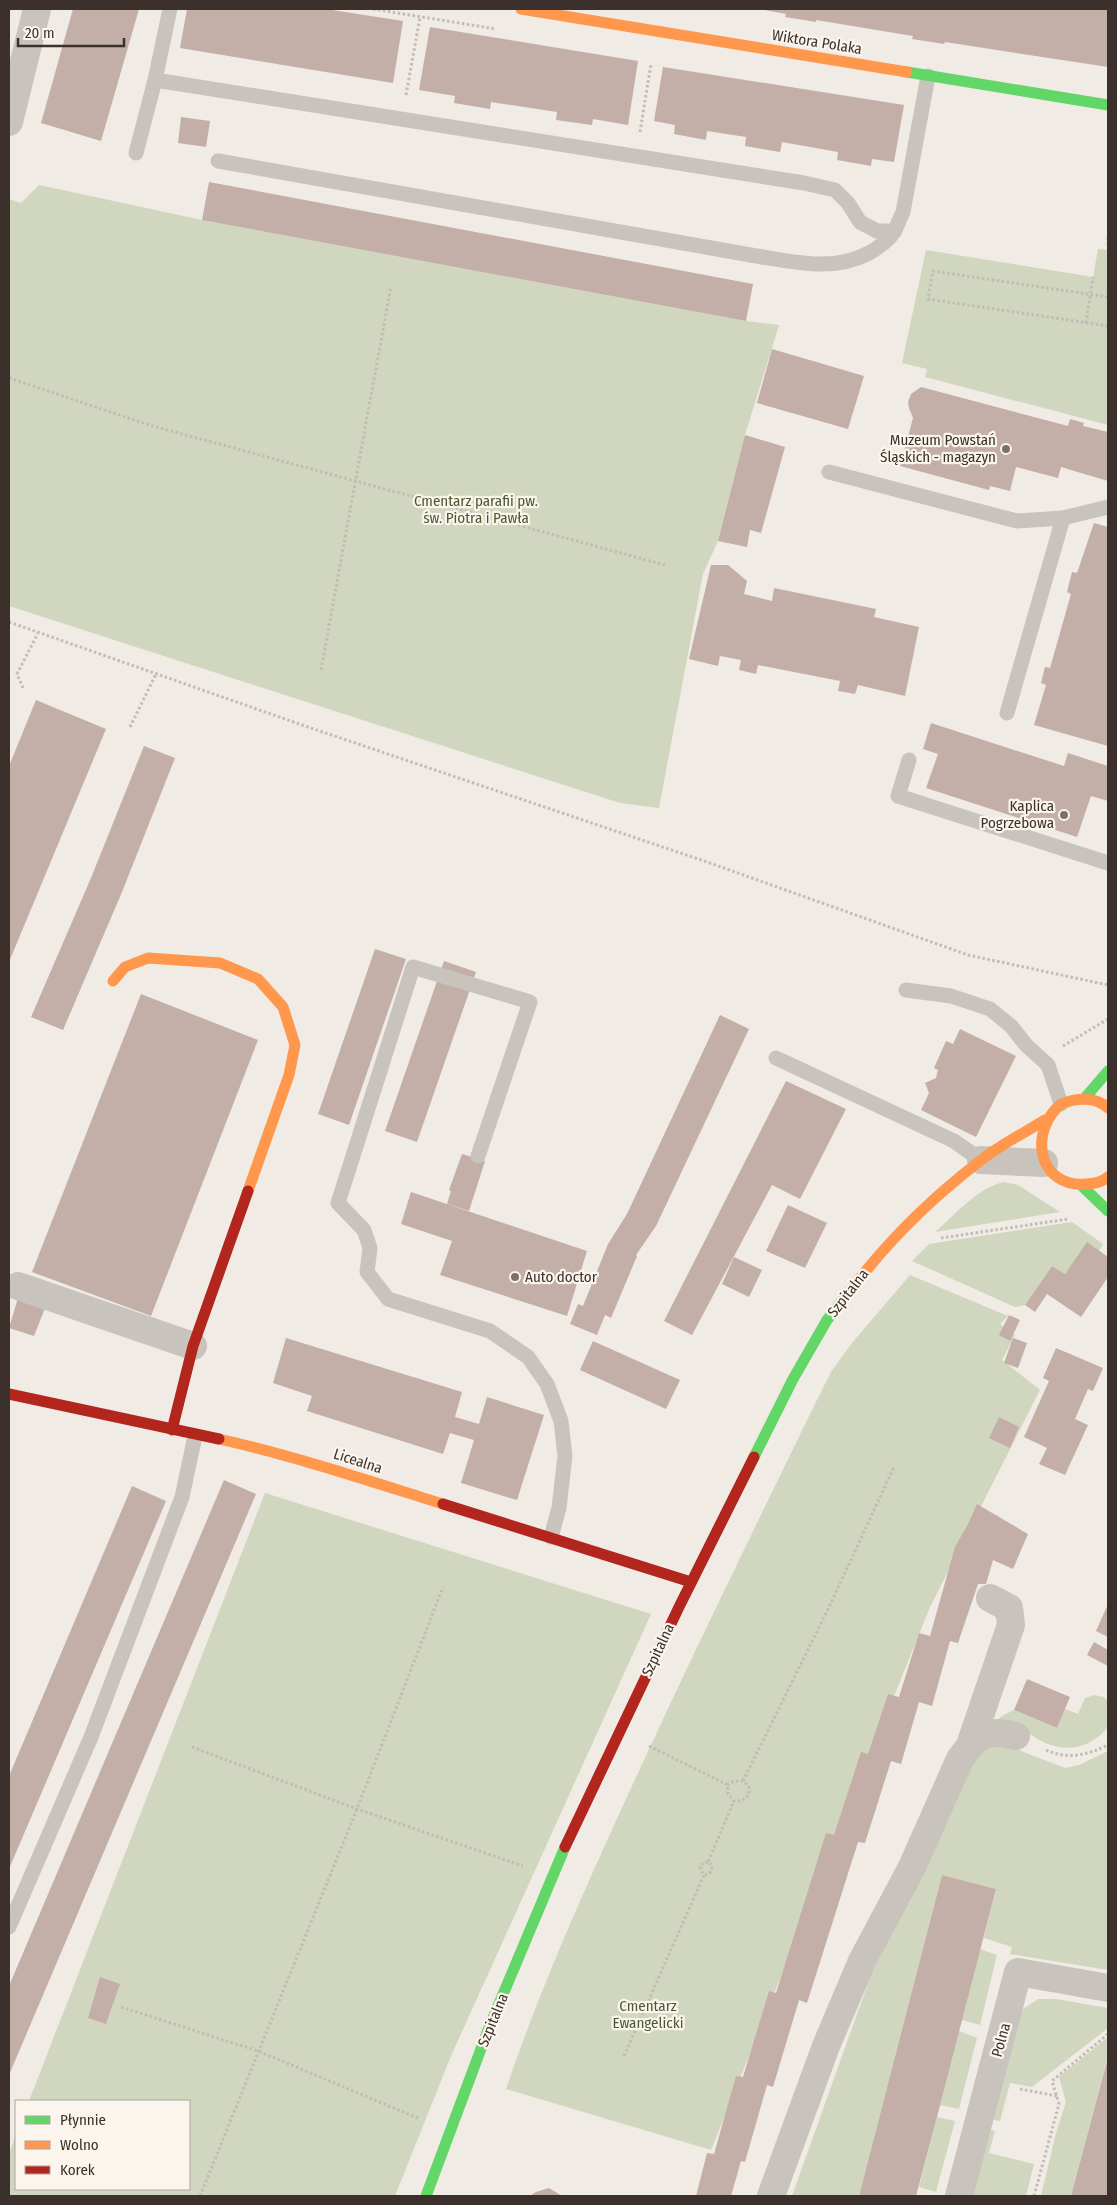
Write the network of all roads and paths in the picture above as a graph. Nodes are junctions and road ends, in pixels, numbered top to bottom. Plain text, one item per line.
1 (37, 9) edge
2 (170, 9) edge
3 (521, 9) edge
4 (420, 17) dead end
5 (653, 56) dead end
6 (928, 76) junction
7 (155, 80) junction
8 (1108, 105) edge
9 (402, 119) junction
10 (9, 122) edge
11 (136, 153) dead end
12 (636, 156) junction
13 (218, 161) dead end
14 (895, 231) junction
15 (1108, 237) edge
16 (1108, 245) edge
17 (1093, 277) dead end
18 (391, 286) dead end
19 (1091, 295) junction
20 (1108, 297) edge
21 (1086, 323) junction
22 (1108, 326) edge
23 (9, 378) edge
24 (830, 472) dead end
25 (357, 481) junction
26 (1108, 507) edge
27 (1063, 518) junction
28 (665, 565) dead end
29 (9, 622) edge
30 (38, 632) junction
31 (321, 670) dead end
32 (156, 674) junction
33 (23, 688) dead end
34 (1007, 713) dead end
35 (130, 727) dead end
36 (908, 760) dead end
37 (1108, 863) edge
38 (112, 981) dead end
39 (1108, 985) edge
40 (906, 990) dead end
41 (1108, 1020) edge
42 (776, 1058) dead end
43 (1048, 1065) junction
44 (1108, 1071) edge
45 (1084, 1098) junction
46 (1061, 1104) junction
47 (1108, 1108) edge
48 (1045, 1120) junction
49 (478, 1156) dead end
50 (981, 1160) junction
51 (1044, 1164) junction
52 (1108, 1177) edge
53 (1082, 1186) junction
54 (1108, 1211) edge
55 (1069, 1219) dead end
56 (932, 1240) dead end
57 (18, 1286) dead end
58 (193, 1346) junction
59 (9, 1394) edge
60 (172, 1430) junction
61 (195, 1436) junction
62 (894, 1467) dead end
63 (552, 1537) junction
64 (691, 1582) junction
65 (443, 1587) dead end
66 (990, 1598) dead end
67 (1016, 1736) joint
68 (645, 1744) dead end
69 (970, 1745) junction
70 (1108, 1745) edge
71 (192, 1747) dead end
72 (743, 1780) junction
73 (728, 1785) junction
74 (734, 1800) junction
75 (357, 1809) junction
76 (708, 1862) junction
77 (529, 1868) dead end
78 (704, 1875) junction
79 (9, 1927) edge
80 (1108, 1988) edge
81 (121, 2007) dead end
82 (1108, 2034) edge
83 (258, 2051) junction
84 (624, 2056) dead end
85 (421, 2119) dead end
86 (200, 2196) edge
87 (426, 2196) edge
88 (772, 2196) edge
89 (959, 2196) edge
90 (1034, 2196) edge

1 - 10 street
2 - 7 lane
3 - 6 street, Wiktora Polaka
4 - 9 path
5 - 12 path
6 - 8 street, Wiktora Polaka
6 - 14 lane
7 - 9 lane
7 - 11 lane
9 - 12 lane
12 - 14 lane
13 - 14 lane
15 - 16 path
17 - 19 path
18 - 25 path
19 - 20 path
19 - 21 path
19 - 21 path
21 - 22 path
23 - 25 path
24 - 27 lane
25 - 28 path
25 - 31 path
26 - 27 lane
27 - 34 lane
29 - 30 path
30 - 32 path
30 - 33 path
32 - 35 path
32 - 39 path
36 - 37 lane
38 - 58 street
40 - 43 lane
41 - 43 path
42 - 50 lane
43 - 46 lane
44 - 45 street
45 - 46 street
45 - 47 street
46 - 48 street, Szpitalna
48 - 50 street, Szpitalna
48 - 51 street
49 - 63 lane
50 - 51 street
50 - 64 street, Szpitalna
51 - 53 street
52 - 53 street
53 - 54 street
55 - 56 path
57 - 58 street
58 - 60 street
59 - 60 street, Licealna
60 - 61 street, Licealna
61 - 63 street, Licealna
61 - 79 lane
62 - 72 path
63 - 64 street, Licealna
64 - 87 street, Szpitalna
65 - 75 path
66 - 69 street
67 - 69 street
67 - 70 path
68 - 73 path
69 - 88 street
71 - 75 path
72 - 73 path
72 - 74 path
73 - 74 path
74 - 76 path
75 - 77 path
75 - 83 path
76 - 78 path
76 - 78 path
78 - 84 path
80 - 89 street, Polna
81 - 83 path
82 - 90 path
83 - 85 path
83 - 86 path

